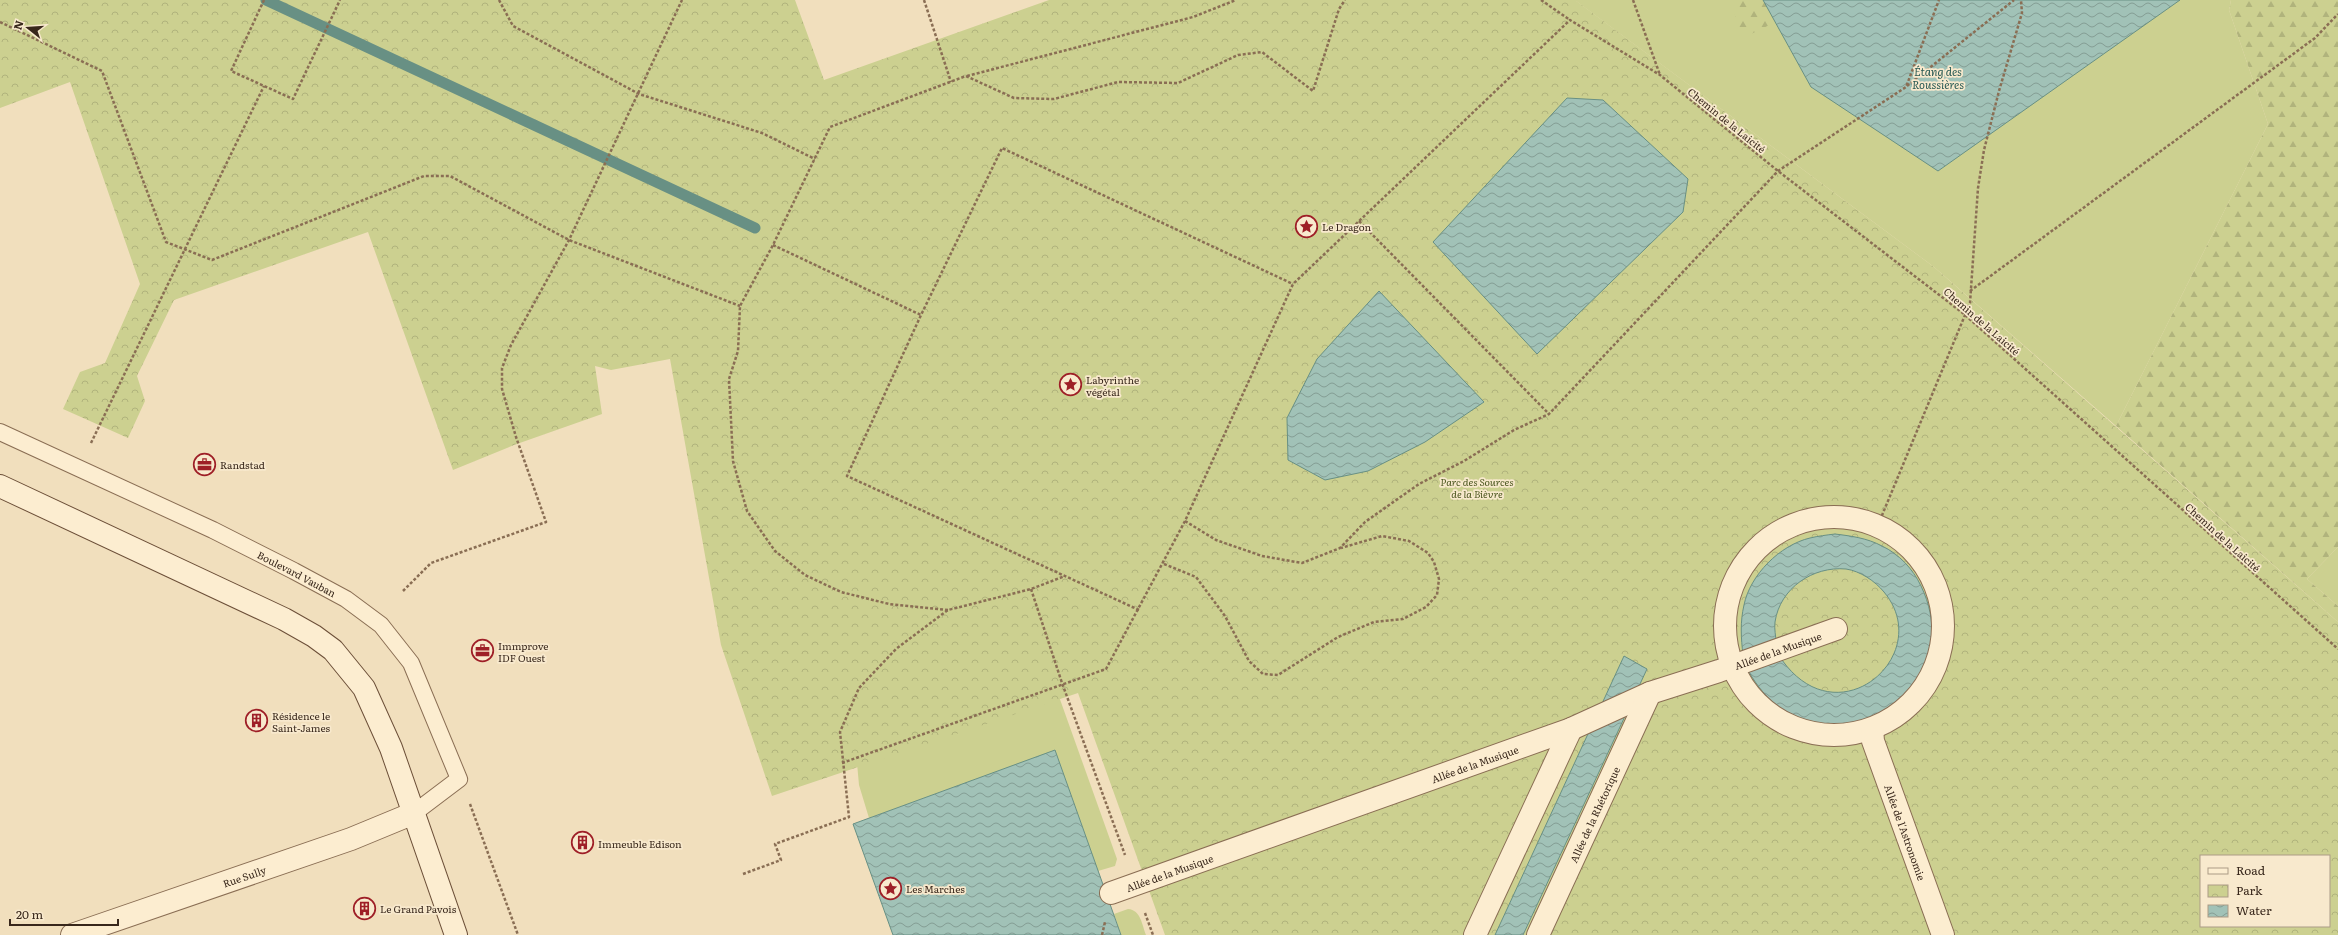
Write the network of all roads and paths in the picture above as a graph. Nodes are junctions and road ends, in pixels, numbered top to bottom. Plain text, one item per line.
1 (264, 0) edge
2 (340, 0) edge
3 (499, 0) edge
4 (682, 0) edge
5 (924, 0) edge
6 (1236, 0) edge
7 (1345, 0) edge
8 (1541, 0) edge
9 (1633, 0) edge
10 (1939, 0) edge
11 (2014, 0) edge
12 (2021, 0) edge
13 (2338, 14) edge
14 (1570, 20) junction
15 (0, 22) edge
16 (966, 76) junction
17 (1660, 76) junction
18 (951, 82) junction
19 (264, 86) junction
20 (1906, 86) junction
21 (639, 94) junction
22 (814, 159) junction
23 (1778, 171) junction
24 (1359, 222) junction
25 (569, 240) junction
26 (773, 245) junction
27 (185, 250) junction
28 (1293, 284) junction
29 (1970, 291) junction
30 (740, 306) junction
31 (1964, 314) junction
32 (921, 315) junction
33 (1550, 414) junction
34 (0, 432) edge
35 (78, 469) junction
36 (0, 486) edge
37 (1185, 521) junction
38 (1878, 525) junction
39 (1340, 548) junction
40 (1164, 564) junction
41 (1065, 576) junction
42 (1031, 589) junction
43 (402, 591) dead end
44 (948, 610) junction
45 (1139, 610) junction
46 (1836, 629) dead end
47 (2338, 649) edge
48 (1732, 667) junction
49 (1062, 683) junction
50 (1645, 696) junction
51 (1571, 729) junction
52 (1872, 729) junction
53 (842, 763) junction
54 (460, 779) junction
55 (414, 813) junction
56 (743, 874) dead end
57 (1135, 884) junction
58 (1111, 893) dead end
59 (72, 935) edge
60 (456, 935) edge
61 (518, 935) edge
62 (1475, 935) edge
63 (1538, 935) edge
64 (1944, 935) edge

1 - 19 path
2 - 19 path
3 - 21 path
4 - 21 path
5 - 18 path
6 - 16 path
7 - 16 path
8 - 14 path, Chemin de la Laicité
9 - 17 path
10 - 20 path
11 - 20 path
12 - 29 path
13 - 29 path
14 - 17 path, Chemin de la Laicité
14 - 24 path
15 - 27 path
16 - 18 path
17 - 23 path, Chemin de la Laicité
18 - 22 path
19 - 27 path
20 - 23 path
21 - 22 path
21 - 25 path
22 - 26 path
23 - 31 path, Chemin de la Laicité
23 - 33 path
24 - 28 path
24 - 33 path
25 - 27 path
25 - 30 path
25 - 43 path
26 - 30 path
26 - 32 path
27 - 35 path
28 - 32 path
28 - 37 path
29 - 31 path
30 - 44 path
31 - 38 path
31 - 47 path, Chemin de la Laicité
32 - 41 path
33 - 39 path
34 - 35 lane, Boulevard Vauban
35 - 54 lane, Boulevard Vauban
36 - 55 street
37 - 39 path
37 - 40 path
38 - 48 street
38 - 52 street
39 - 40 path
40 - 45 path
41 - 42 path
41 - 45 path
42 - 44 path
42 - 49 path
44 - 53 path
45 - 49 path
46 - 48 street, Allée de la Musique
48 - 50 street, Allée de la Musique
48 - 52 street
49 - 53 path
49 - 57 path
50 - 51 street, Allée de la Musique
50 - 63 street, Allée de la Rhétorique
51 - 57 street, Allée de la Musique
51 - 62 street
52 - 64 street, Allée de l'Astronomie
53 - 56 path
54 - 55 lane
54 - 61 path
55 - 59 street, Rue Sully
55 - 60 street
57 - 58 street, Allée de la Musique

